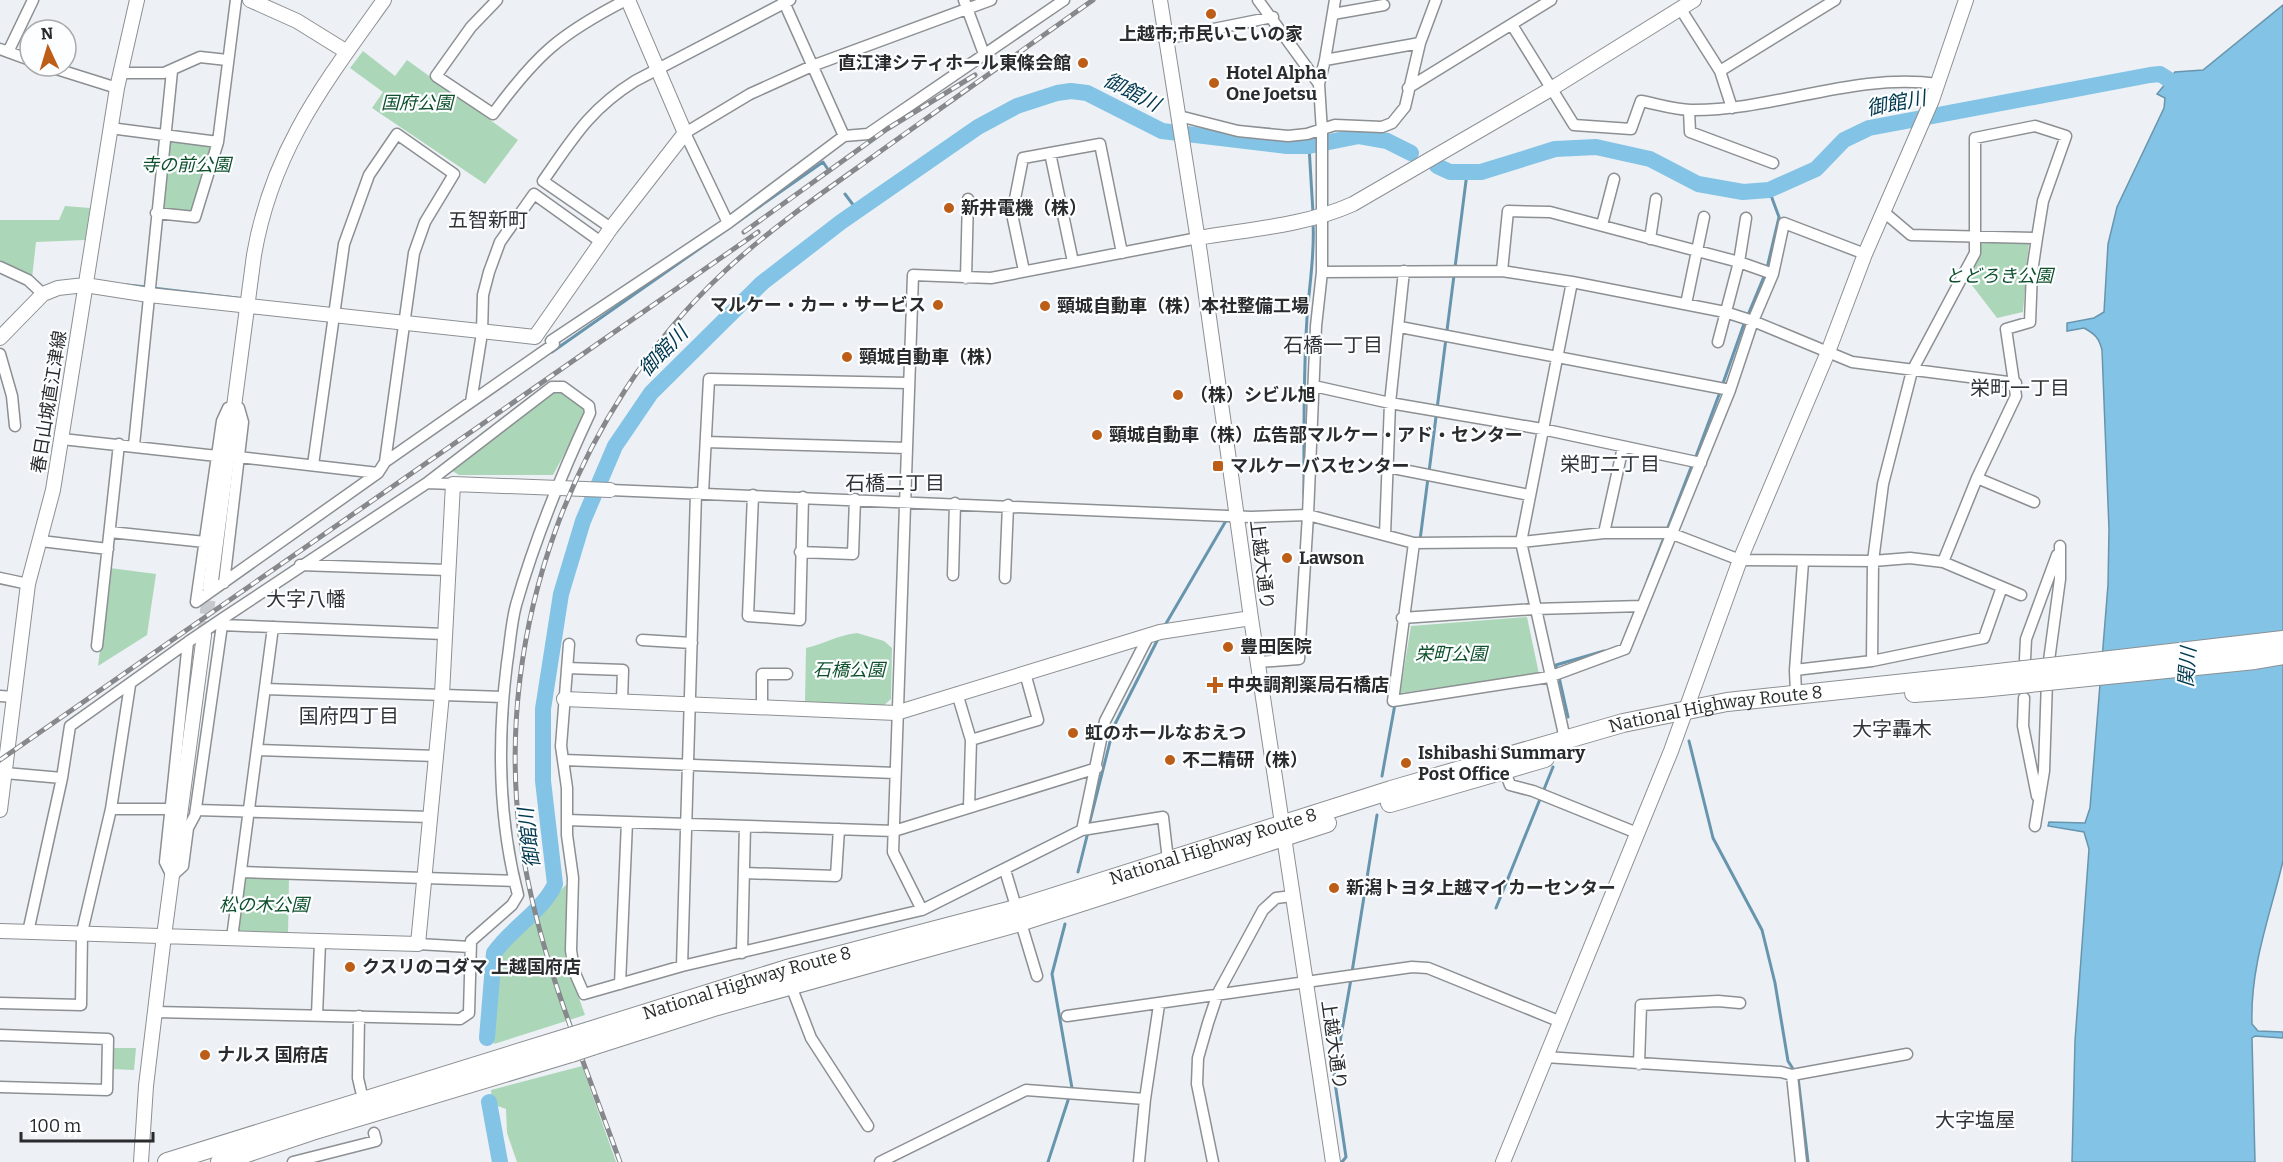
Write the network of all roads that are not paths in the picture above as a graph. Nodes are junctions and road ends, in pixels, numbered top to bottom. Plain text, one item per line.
1 (33, 0) edge
2 (137, 0) edge
3 (236, 0) edge
4 (250, 0) edge
5 (384, 0) edge
6 (497, 0) edge
7 (627, 0) edge
8 (992, 0) edge
9 (1064, 0) edge
10 (1160, 0) edge
11 (1258, 0) edge
12 (1335, 0) edge
13 (1436, 0) edge
14 (1551, 0) edge
15 (1694, 0) edge
16 (1835, 0) edge
17 (1966, 0) edge
18 (786, 1) edge
19 (966, 4) edge
20 (1050, 4) edge
21 (1678, 4) edge
22 (1384, 6) dead end
23 (1333, 14) junction
24 (1273, 17) junction
25 (1512, 25) junction
26 (1164, 39) junction
27 (1420, 43) junction
28 (2, 52) edge
29 (347, 52) junction
30 (984, 54) junction
31 (18, 57) edge
32 (227, 60) junction
33 (1326, 60) junction
34 (812, 66) junction
35 (658, 70) junction
36 (172, 71) junction
37 (1720, 71) junction
38 (120, 73) junction
39 (78, 76) edge
40 (1319, 84) junction
41 (1938, 84) junction
42 (117, 88) junction
43 (1408, 88) junction
44 (1551, 89) junction
45 (1732, 108) junction
46 (1689, 110) junction
47 (1179, 119) junction
48 (110, 128) junction
49 (1322, 130) junction
50 (686, 133) junction
51 (165, 135) junction
52 (844, 136) junction
53 (218, 142) junction
54 (1050, 153) junction
55 (1773, 163) dead end
56 (1614, 179) dead end
57 (968, 199) dead end
58 (1656, 199) dead end
59 (156, 213) junction
60 (1885, 213) junction
61 (1323, 217) junction
62 (1704, 217) dead end
63 (1746, 218) dead end
64 (728, 223) junction
65 (1602, 225) junction
66 (611, 228) junction
67 (1975, 237) junction
68 (1198, 238) junction
69 (2037, 238) junction
70 (1650, 239) junction
71 (602, 242) junction
72 (1697, 250) junction
73 (1122, 253) junction
74 (1865, 254) junction
75 (1073, 262) junction
76 (1739, 262) junction
77 (0, 267) edge
78 (1024, 271) junction
79 (1404, 271) junction
80 (1502, 271) junction
81 (1322, 272) junction
82 (1773, 274) junction
83 (966, 278) junction
84 (1572, 282) junction
85 (85, 285) junction
86 (43, 294) junction
87 (149, 295) junction
88 (1686, 304) junction
89 (248, 305) junction
90 (1725, 312) junction
91 (334, 315) junction
92 (1753, 321) junction
93 (403, 322) junction
94 (1400, 327) junction
95 (482, 333) junction
96 (535, 337) junction
97 (0, 338) edge
98 (1718, 342) dead end
99 (545, 350) junction
100 (1828, 352) junction
101 (0, 354) edge
102 (1556, 358) junction
103 (1912, 371) junction
104 (909, 383) junction
105 (2016, 383) junction
106 (1314, 386) junction
107 (1730, 390) junction
108 (471, 402) junction
109 (1390, 403) junction
110 (235, 406) junction
111 (15, 426) dead end
112 (1542, 429) junction
113 (62, 439) junction
114 (706, 442) junction
115 (119, 444) junction
116 (134, 445) junction
117 (1623, 447) junction
118 (907, 448) junction
119 (217, 456) junction
120 (239, 457) junction
121 (385, 462) junction
122 (1701, 463) junction
123 (313, 465) junction
124 (1388, 467) junction
125 (378, 473) junction
126 (1977, 478) junction
127 (427, 483) junction
128 (453, 484) junction
129 (557, 488) junction
130 (610, 489) joint
131 (700, 493) junction
132 (753, 495) junction
133 (1529, 495) junction
134 (803, 497) junction
135 (855, 499) junction
136 (905, 501) junction
137 (2034, 502) dead end
138 (955, 503) junction
139 (1008, 505) junction
140 (1238, 515) junction
141 (1308, 515) junction
142 (110, 532) junction
143 (1604, 533) junction
144 (1670, 533) junction
145 (1385, 535) junction
146 (41, 541) junction
147 (205, 542) junction
148 (1521, 542) junction
149 (1414, 543) junction
150 (108, 549) junction
151 (800, 552) junction
152 (1740, 560) junction
153 (1873, 561) junction
154 (1803, 562) junction
155 (1943, 562) junction
156 (299, 566) junction
157 (447, 570) junction
158 (953, 575) dead end
159 (0, 578) edge
160 (1005, 578) dead end
161 (224, 583) junction
162 (28, 584) junction
163 (2002, 587) junction
164 (210, 588) tunnel mouth
165 (2021, 595) dead end
166 (1642, 606) junction
167 (1534, 609) junction
168 (1251, 618) junction
169 (1402, 618) junction
170 (223, 621) junction
171 (273, 627) junction
172 (444, 634) junction
173 (204, 635) tunnel mouth
174 (1149, 635) junction
175 (642, 640) dead end
176 (2283, 640) edge
177 (188, 642) junction
178 (692, 643) junction
179 (569, 644) dead end
180 (97, 646) dead end
181 (2283, 655) edge
182 (2025, 659) dead end
183 (1872, 661) junction
184 (1258, 662) junction
185 (567, 668) junction
186 (1795, 670) junction
187 (1025, 672) junction
188 (788, 674) dead end
189 (2047, 674) junction
190 (1549, 677) junction
191 (1981, 681) junction
192 (130, 685) junction
193 (265, 689) junction
194 (957, 693) junction
195 (1796, 693) junction
196 (442, 694) junction
197 (7, 697) edge
198 (503, 697) junction
199 (2024, 698) dead end
200 (564, 699) junction
201 (622, 701) junction
202 (692, 704) junction
203 (762, 707) junction
204 (896, 712) junction
205 (1683, 716) junction
206 (5, 736) edge
207 (1564, 739) junction
208 (971, 740) junction
209 (258, 750) junction
210 (436, 756) junction
211 (564, 760) junction
212 (690, 764) junction
213 (1097, 768) junction
214 (1505, 771) junction
215 (5, 773) junction
216 (895, 773) junction
217 (62, 777) junction
218 (969, 807) junction
219 (111, 809) junction
220 (170, 809) junction
221 (0, 810) edge
222 (196, 810) junction
223 (249, 812) junction
224 (430, 818) junction
225 (567, 820) junction
226 (627, 822) junction
227 (688, 824) junction
228 (745, 826) junction
229 (839, 829) junction
230 (1089, 829) junction
231 (894, 831) junction
232 (1282, 831) junction
233 (1637, 833) junction
234 (1168, 861) junction
235 (1005, 870) junction
236 (241, 872) junction
237 (744, 873) junction
238 (172, 876) junction
239 (424, 879) junction
240 (514, 881) junction
241 (1292, 896) junction
242 (921, 910) junction
243 (1018, 916) junction
244 (0, 931) edge
245 (28, 932) junction
246 (82, 932) junction
247 (164, 936) junction
248 (232, 938) junction
249 (320, 942) junction
250 (418, 944) junction
251 (471, 947) junction
252 (742, 953) junction
253 (682, 966) junction
254 (1037, 976) dead end
255 (1307, 980) junction
256 (620, 984) junction
257 (791, 986) junction
258 (1218, 993) junction
259 (0, 1003) edge
260 (1740, 1003) dead end
261 (1159, 1005) junction
262 (155, 1012) junction
263 (317, 1015) junction
264 (359, 1016) junction
265 (1067, 1016) dead end
266 (1561, 1022) junction
267 (0, 1035) edge
268 (590, 1039) junction
269 (569, 1045) junction
270 (1907, 1054) dead end
271 (1545, 1057) junction
272 (1640, 1064) junction
273 (1792, 1075) junction
274 (0, 1088) edge
275 (360, 1091) dead end
276 (1145, 1099) junction
277 (868, 1126) dead end
278 (374, 1133) dead end
279 (260, 1156) edge
280 (141, 1162) edge
281 (167, 1162) edge
282 (220, 1162) edge
283 (293, 1162) edge
284 (880, 1162) edge
285 (1139, 1162) edge
286 (1213, 1162) edge
287 (1333, 1162) edge
288 (1503, 1162) edge
289 (1801, 1162) edge

1 - 28 street
2 - 38 street, 春日山城直江津線
3 - 32 street
4 - 29 street
5 - 29 street
6 - 7 street
7 - 35 street
8 - 19 street
9 - 20 street
10 - 26 street
11 - 24 street
12 - 23 street
13 - 27 street
14 - 25 street
15 - 21 street
16 - 37 street
17 - 41 street
18 - 34 street
18 - 35 street
19 - 30 street
19 - 34 street
20 - 30 street
21 - 37 street
21 - 44 street
22 - 23 street
23 - 33 street
24 - 26 street
24 - 40 street
25 - 43 street
25 - 44 street
26 - 47 street
27 - 33 street
27 - 43 street
28 - 31 street
29 - 89 street
30 - 52 street
32 - 36 street
32 - 53 street
33 - 40 street
34 - 50 street
34 - 52 street
35 - 50 street
35 - 66 street
36 - 38 street
36 - 51 street
37 - 45 street
38 - 42 street, 春日山城直江津線
39 - 42 street
40 - 49 street
41 - 45 street
41 - 60 street
42 - 48 street, 春日山城直江津線
43 - 49 street
44 - 46 street
44 - 61 street
45 - 46 street
46 - 55 street
47 - 49 street
47 - 68 street, 上越大通り
48 - 51 street
48 - 85 street, 春日山城直江津線
49 - 61 street
50 - 64 street
50 - 66 street
51 - 53 street
51 - 59 street
52 - 64 street
53 - 59 street
54 - 73 street
54 - 75 street
54 - 78 street
56 - 65 street
57 - 83 street
58 - 70 street
59 - 87 street
60 - 67 street
60 - 74 street
61 - 68 street
61 - 81 street
62 - 72 street
63 - 76 street
64 - 99 street
65 - 70 street
65 - 80 street
66 - 71 street
67 - 69 street
67 - 69 street
67 - 103 street
68 - 73 street
68 - 140 street, 上越大通り
69 - 105 street
70 - 72 street
71 - 95 street
71 - 96 street
72 - 76 street
72 - 88 street
73 - 75 street
74 - 82 street
74 - 100 street
75 - 78 street
76 - 82 street
76 - 90 street
77 - 86 street
78 - 83 street
79 - 80 street
79 - 81 street
79 - 94 street
80 - 84 street
81 - 106 street
82 - 92 street
83 - 104 street
84 - 88 street
84 - 102 street
85 - 86 street
85 - 87 street
85 - 113 street, 春日山城直江津線
86 - 97 street
87 - 89 street
87 - 116 street
88 - 90 street
89 - 91 street
89 - 110 street
90 - 92 street
90 - 98 street
91 - 93 street
91 - 93 street
91 - 123 street
92 - 100 street
92 - 107 street
93 - 95 street
93 - 121 street
94 - 102 street
94 - 109 street
95 - 96 street
95 - 108 street
96 - 99 street
99 - 108 street
100 - 103 street
100 - 152 street
101 - 111 street
102 - 107 street
102 - 112 street
103 - 105 street
103 - 153 street
104 - 114 street
104 - 118 street
105 - 126 street
106 - 109 street
106 - 141 street
107 - 122 street
108 - 121 street
109 - 112 street
109 - 124 street
110 - 119 street
110 - 120 street
110 - 164 street
112 - 117 street
112 - 133 street
113 - 115 street
113 - 146 street, 春日山城直江津線
114 - 118 street
114 - 131 street
115 - 116 street
115 - 142 street
116 - 119 street
117 - 122 street
117 - 143 street
118 - 136 street
119 - 147 street
120 - 123 street
120 - 161 street
121 - 125 street
122 - 144 street
123 - 125 street
124 - 133 street
124 - 145 street
125 - 161 street
126 - 137 street
126 - 155 street
127 - 128 street
127 - 129 street
127 - 156 street
128 - 129 street
128 - 157 street
129 - 130 street
129 - 198 street
130 - 131 street
131 - 132 street
131 - 178 street
132 - 134 street
132 - 151 street
133 - 148 street
134 - 135 street
134 - 151 street
135 - 136 street
135 - 151 street
136 - 138 street
136 - 204 street
138 - 139 street
138 - 158 street
139 - 140 street
139 - 160 street
140 - 141 street
140 - 168 street, 上越大通り
141 - 145 street
141 - 184 street
142 - 147 street
142 - 150 street
143 - 144 street
143 - 148 street
144 - 152 street
144 - 166 street
145 - 149 street
146 - 150 street
146 - 162 street, 春日山城直江津線
147 - 161 street
148 - 149 street
148 - 167 street
149 - 169 street
150 - 180 street
152 - 154 street
152 - 205 street
153 - 154 street
153 - 155 street
153 - 183 street
154 - 186 street
155 - 163 street
156 - 157 street
156 - 170 street
157 - 172 street
159 - 162 street
162 - 197 street, 春日山城直江津線
163 - 165 street
163 - 183 street
166 - 167 street
166 - 190 street
167 - 169 street
167 - 190 street
168 - 174 street
168 - 184 street, 上越大通り
169 - 190 street
170 - 171 street
170 - 177 street
170 - 222 street
171 - 172 street
171 - 193 street
172 - 196 street
173 - 238 street
174 - 187 street
174 - 213 street
175 - 178 street
176 - 189 highway, National Highway Route 8, bridge
177 - 192 street
177 - 220 street
178 - 202 street
179 - 185 street
181 - 189 highway, National Highway Route 8, bridge
182 - 189 street
183 - 186 street
184 - 232 street, 上越大通り
185 - 200 street
185 - 201 street
186 - 195 street
187 - 194 street
187 - 208 street
188 - 203 street
189 - 191 highway, National Highway Route 8, bridge
189 - 199 street
190 - 207 street
191 - 195 highway, National Highway Route 8
191 - 205 highway, National Highway Route 8
192 - 217 street
192 - 219 street
193 - 196 street
193 - 209 street
194 - 204 street
194 - 208 street
195 - 205 highway, National Highway Route 8
196 - 198 street
196 - 210 street
197 - 206 street, 春日山城直江津線
198 - 240 street
200 - 201 street
200 - 211 street
201 - 202 street
202 - 203 street
202 - 212 street
203 - 204 street
204 - 216 street
205 - 207 highway, National Highway Route 8
205 - 214 highway, National Highway Route 8
205 - 233 street
206 - 215 street, 春日山城直江津線
207 - 232 highway, National Highway Route 8
208 - 218 street
209 - 210 street
209 - 223 street
210 - 224 street
211 - 212 street
211 - 225 street
212 - 216 street
212 - 227 street
213 - 218 street
213 - 230 street
214 - 232 highway, National Highway Route 8
214 - 233 street
215 - 217 street
215 - 221 street, 春日山城直江津線
216 - 231 street
217 - 245 street
218 - 231 street
219 - 220 street
219 - 246 street
220 - 238 street
222 - 223 street
222 - 238 street
223 - 224 street
223 - 236 street
224 - 239 street
225 - 226 street
225 - 256 street
226 - 227 street
226 - 256 street
227 - 228 street
227 - 253 street
228 - 229 street
228 - 237 street
229 - 231 street
229 - 237 street
230 - 234 street
230 - 235 street
231 - 242 street
232 - 234 highway, National Highway Route 8
232 - 241 street, 上越大通り
232 - 243 highway, National Highway Route 8
233 - 266 street
234 - 243 highway, National Highway Route 8
235 - 242 street
235 - 243 street
236 - 239 street
236 - 248 street
237 - 252 street
238 - 247 street
239 - 240 street
239 - 250 street
240 - 251 street
241 - 255 street, 上越大通り
241 - 258 street
242 - 252 street
243 - 254 street
243 - 257 highway, National Highway Route 8
243 - 268 highway, National Highway Route 8
244 - 245 street
245 - 246 street
246 - 247 street
246 - 259 street
247 - 248 street
247 - 262 street
248 - 249 street
249 - 250 street
249 - 263 street
250 - 251 street
251 - 264 street
252 - 253 street
253 - 256 street
255 - 258 street
255 - 266 street
255 - 287 street, 上越大通り
257 - 268 highway, National Highway Route 8
257 - 277 street
258 - 261 street
258 - 286 street
260 - 272 street
261 - 265 street
261 - 276 street
262 - 263 street
262 - 280 street
263 - 264 street
264 - 275 street
266 - 271 street
267 - 274 street
268 - 269 highway, National Highway Route 8, bridge
269 - 279 highway, National Highway Route 8
269 - 281 highway, National Highway Route 8
270 - 273 street
271 - 272 street
271 - 288 street
272 - 273 street
273 - 289 street
276 - 284 street
276 - 285 street
278 - 283 street
279 - 282 highway, National Highway Route 8

